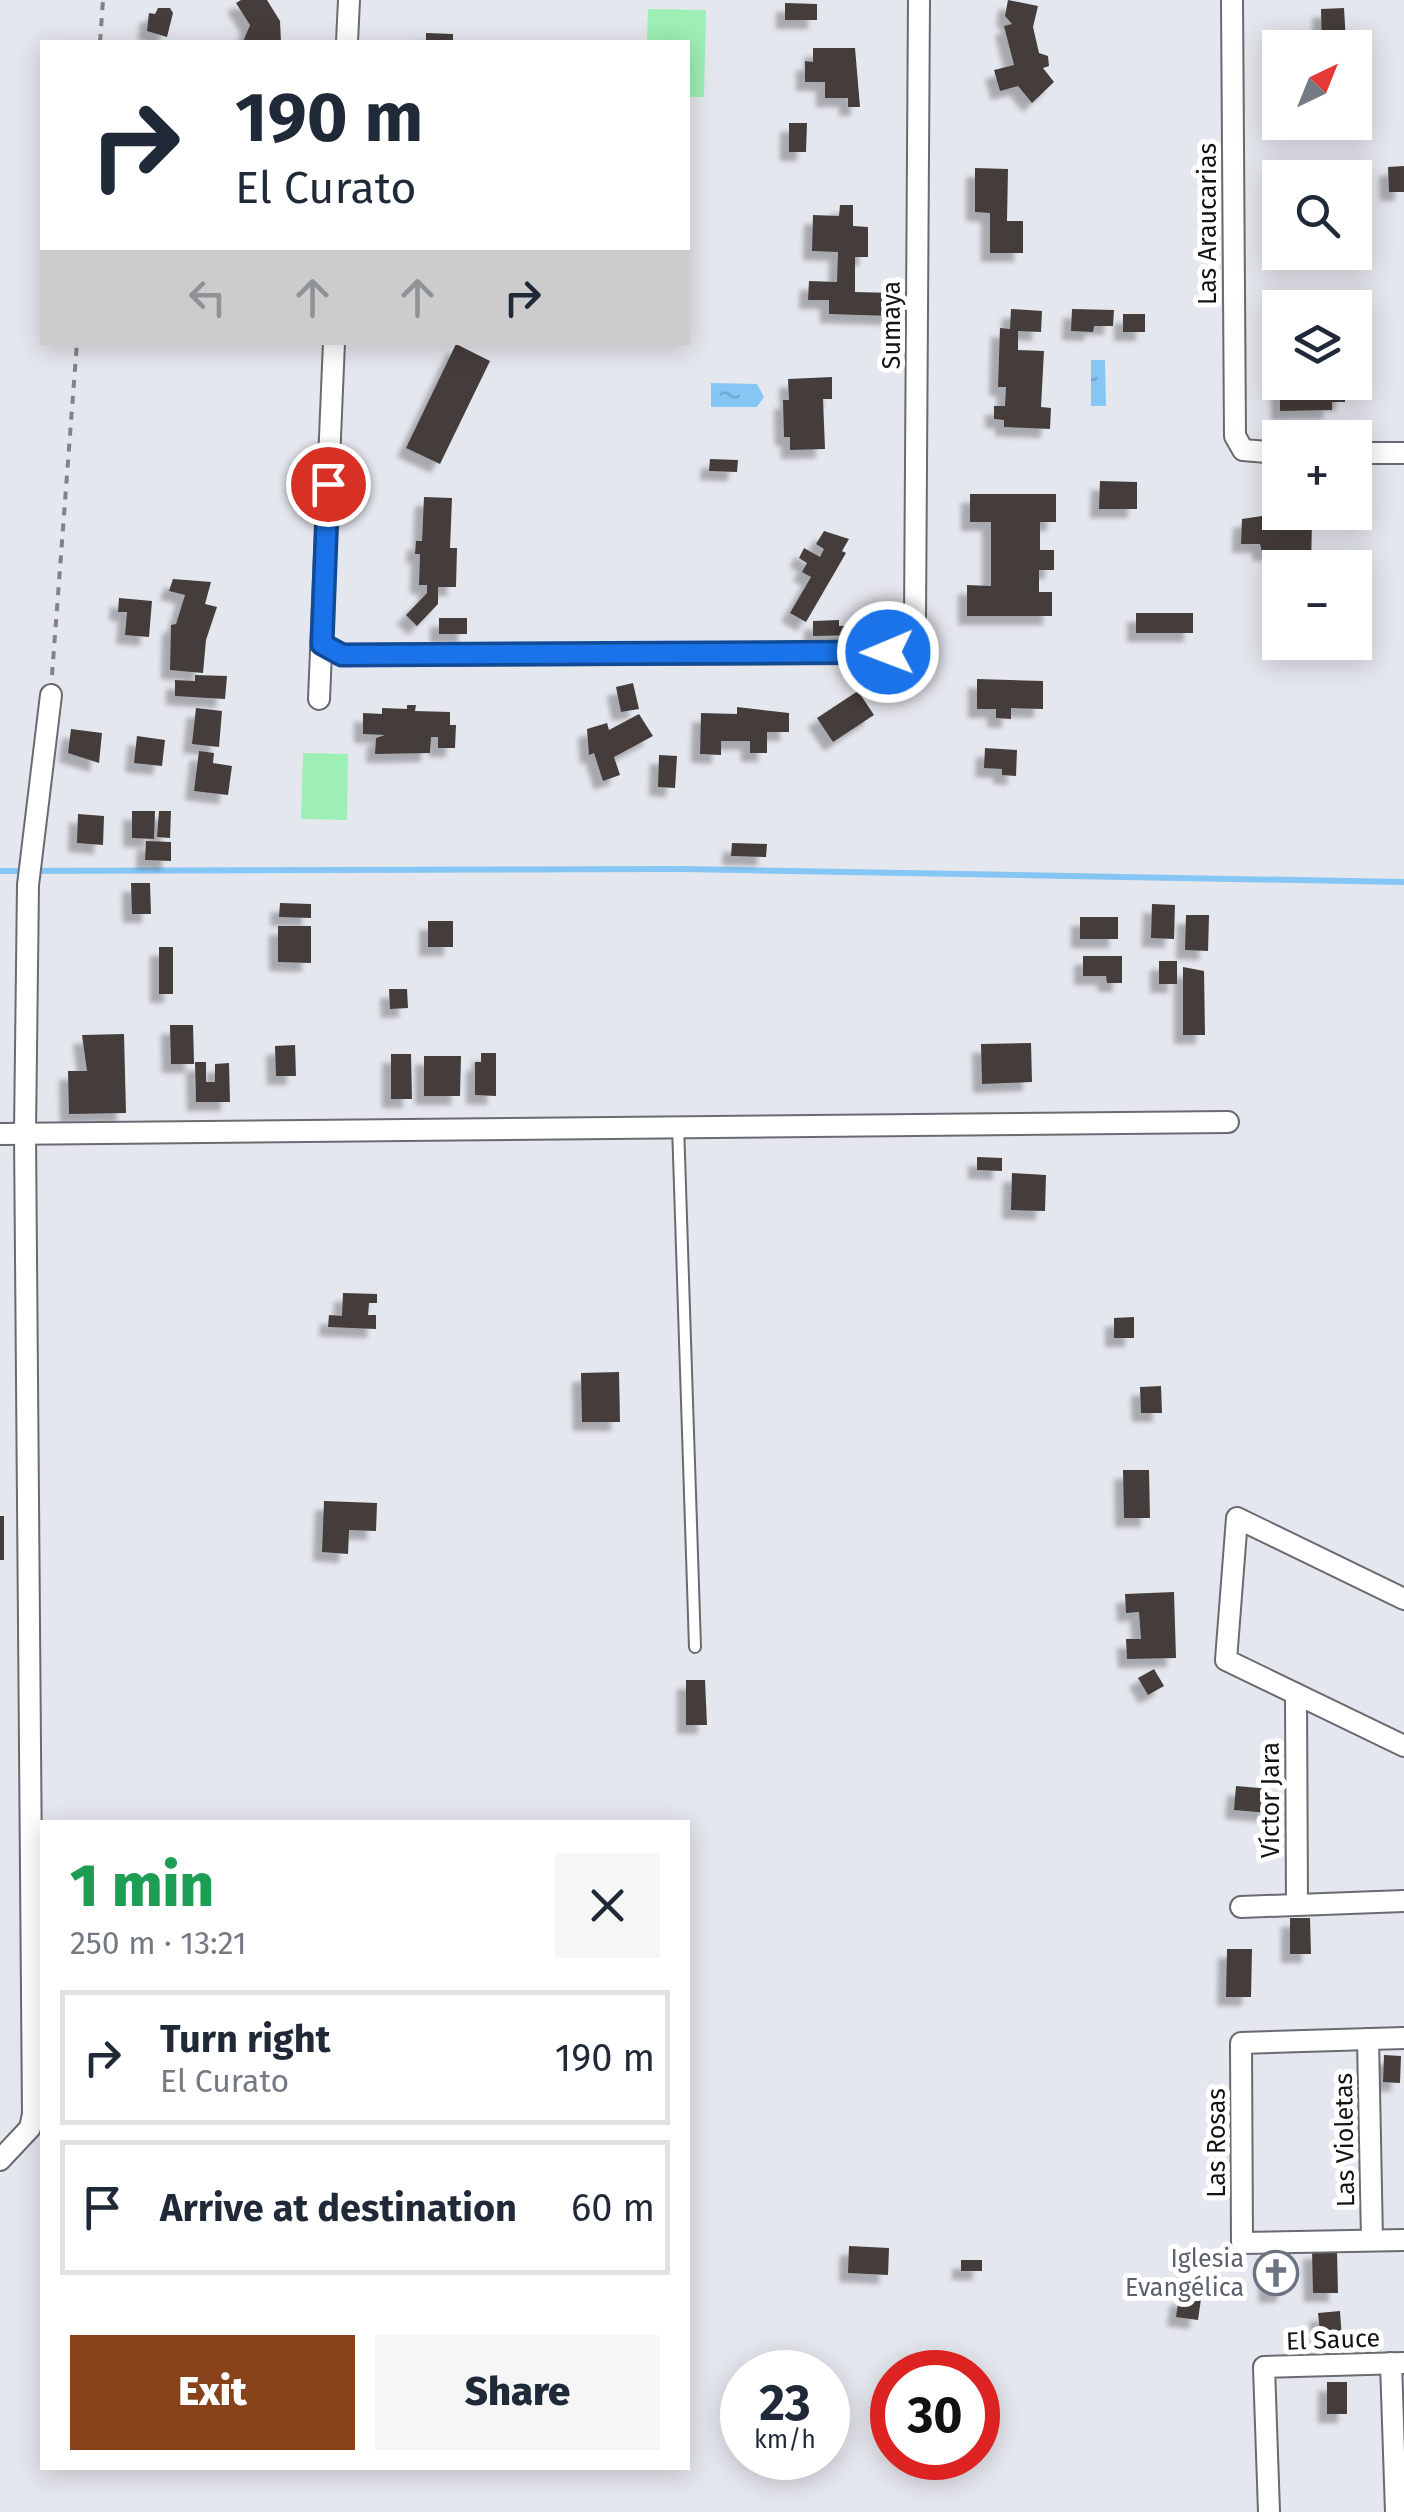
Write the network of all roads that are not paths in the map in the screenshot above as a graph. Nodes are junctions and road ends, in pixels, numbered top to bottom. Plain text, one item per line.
1 (349, 0) edge
2 (919, 0) edge
3 (1232, 0) edge
4 (347, 40) edge
5 (334, 345) edge
6 (1262, 453) edge
7 (1372, 453) edge
8 (1404, 453) edge
9 (322, 644) junction
10 (51, 695) road end
11 (319, 699) dead end
12 (1228, 1122) dead end
13 (678, 1124) junction
14 (0, 1134) edge
15 (25, 1134) junction
16 (1404, 1598) edge
17 (695, 1647) dead end
18 (1296, 1694) junction
19 (1404, 1746) edge
20 (1404, 1901) edge
21 (1297, 1905) junction
22 (1241, 1908) dead end
23 (1404, 2038) edge
24 (1368, 2039) junction
25 (0, 2160) edge
26 (1372, 2240) junction
27 (1404, 2240) edge
28 (1398, 2363) edge
29 (1269, 2512) edge
30 (1396, 2512) edge

1 - 4 street
2 - 9 street, Sumaya
3 - 6 street, Las Araucarias
5 - 9 street
7 - 8 street
9 - 11 street
10 - 15 street
12 - 13 street
13 - 15 street
13 - 17 lane
14 - 15 street
15 - 25 street
16 - 18 street
18 - 19 street
18 - 21 street, Víctor Jara
20 - 21 street
21 - 22 street
23 - 24 street
24 - 26 street, Las Violetas
24 - 26 street, Las Rosas
26 - 27 street
28 - 29 street, El Sauce
28 - 30 street

